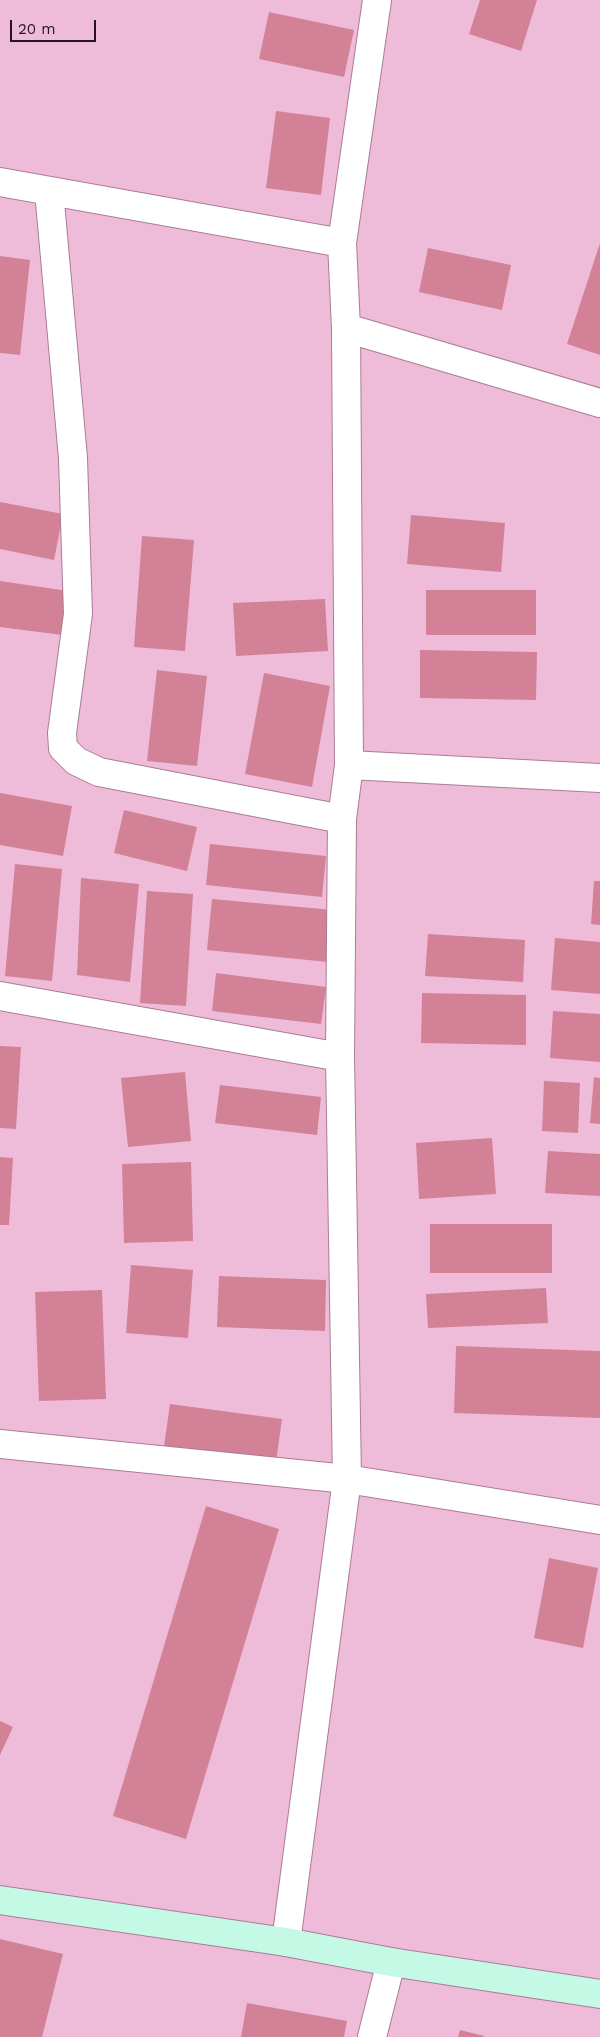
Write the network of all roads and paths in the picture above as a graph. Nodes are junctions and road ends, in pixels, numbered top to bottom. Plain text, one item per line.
1 (377, 0) edge
2 (1, 177) edge
3 (49, 191) junction
4 (342, 244) junction
5 (346, 328) junction
6 (600, 403) edge
7 (348, 765) junction
8 (600, 778) edge
9 (342, 819) junction
10 (0, 996) edge
11 (340, 1057) junction
12 (0, 1444) edge
13 (347, 1479) junction
14 (600, 1520) edge
15 (0, 1900) edge
16 (286, 1942) junction
17 (391, 1962) junction
18 (600, 1994) edge
19 (372, 2037) edge

1 - 4 street
2 - 3 street
3 - 4 street
3 - 9 street
4 - 5 street
5 - 6 street
5 - 7 street
7 - 8 street
7 - 9 street
9 - 11 street
10 - 11 street
11 - 13 street
12 - 13 street
13 - 14 street
13 - 16 street
15 - 16 street
16 - 17 street
17 - 18 street
17 - 19 street

